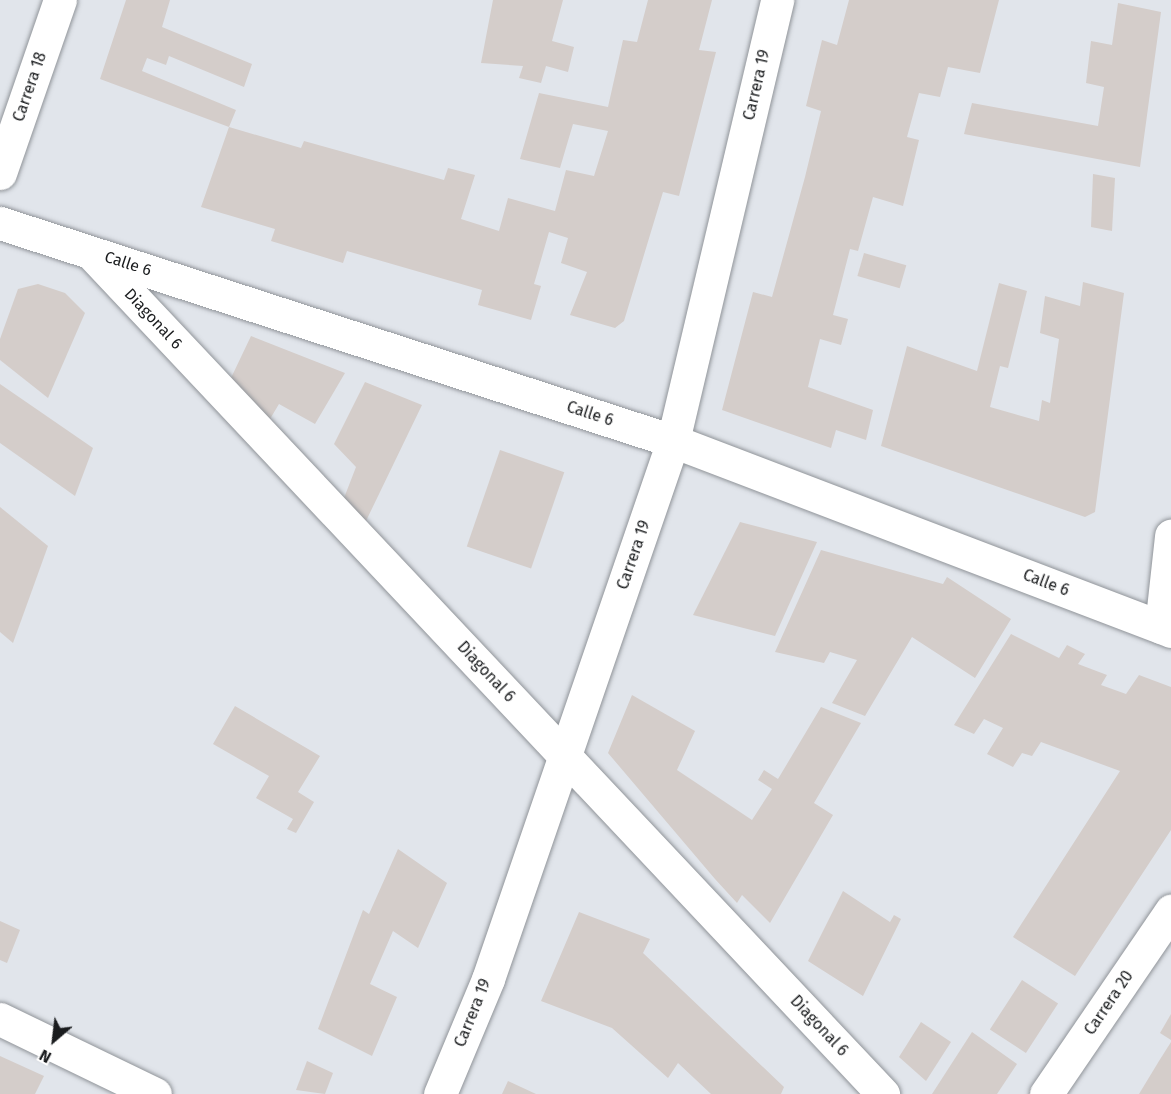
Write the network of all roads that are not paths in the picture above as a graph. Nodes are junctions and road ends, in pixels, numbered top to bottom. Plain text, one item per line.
1 (60, 0) edge
2 (777, 0) edge
3 (0, 173) edge
4 (0, 223) edge
5 (89, 251) junction
6 (673, 441) junction
7 (1171, 536) edge
8 (1166, 629) edge
9 (564, 756) junction
10 (1171, 911) edge
11 (0, 1019) edge
12 (155, 1094) edge
13 (440, 1094) edge
14 (883, 1094) edge
15 (1046, 1094) edge

1 - 3 street, Carrera 18
2 - 6 street, Carrera 19
4 - 5 street, Calle 6
5 - 6 street, Calle 6
5 - 9 street, Diagonal 6
6 - 8 street, Calle 6
6 - 9 street, Carrera 19
7 - 8 street
9 - 13 street, Carrera 19
9 - 14 street, Diagonal 6
10 - 15 street, Carrera 20
11 - 12 street

